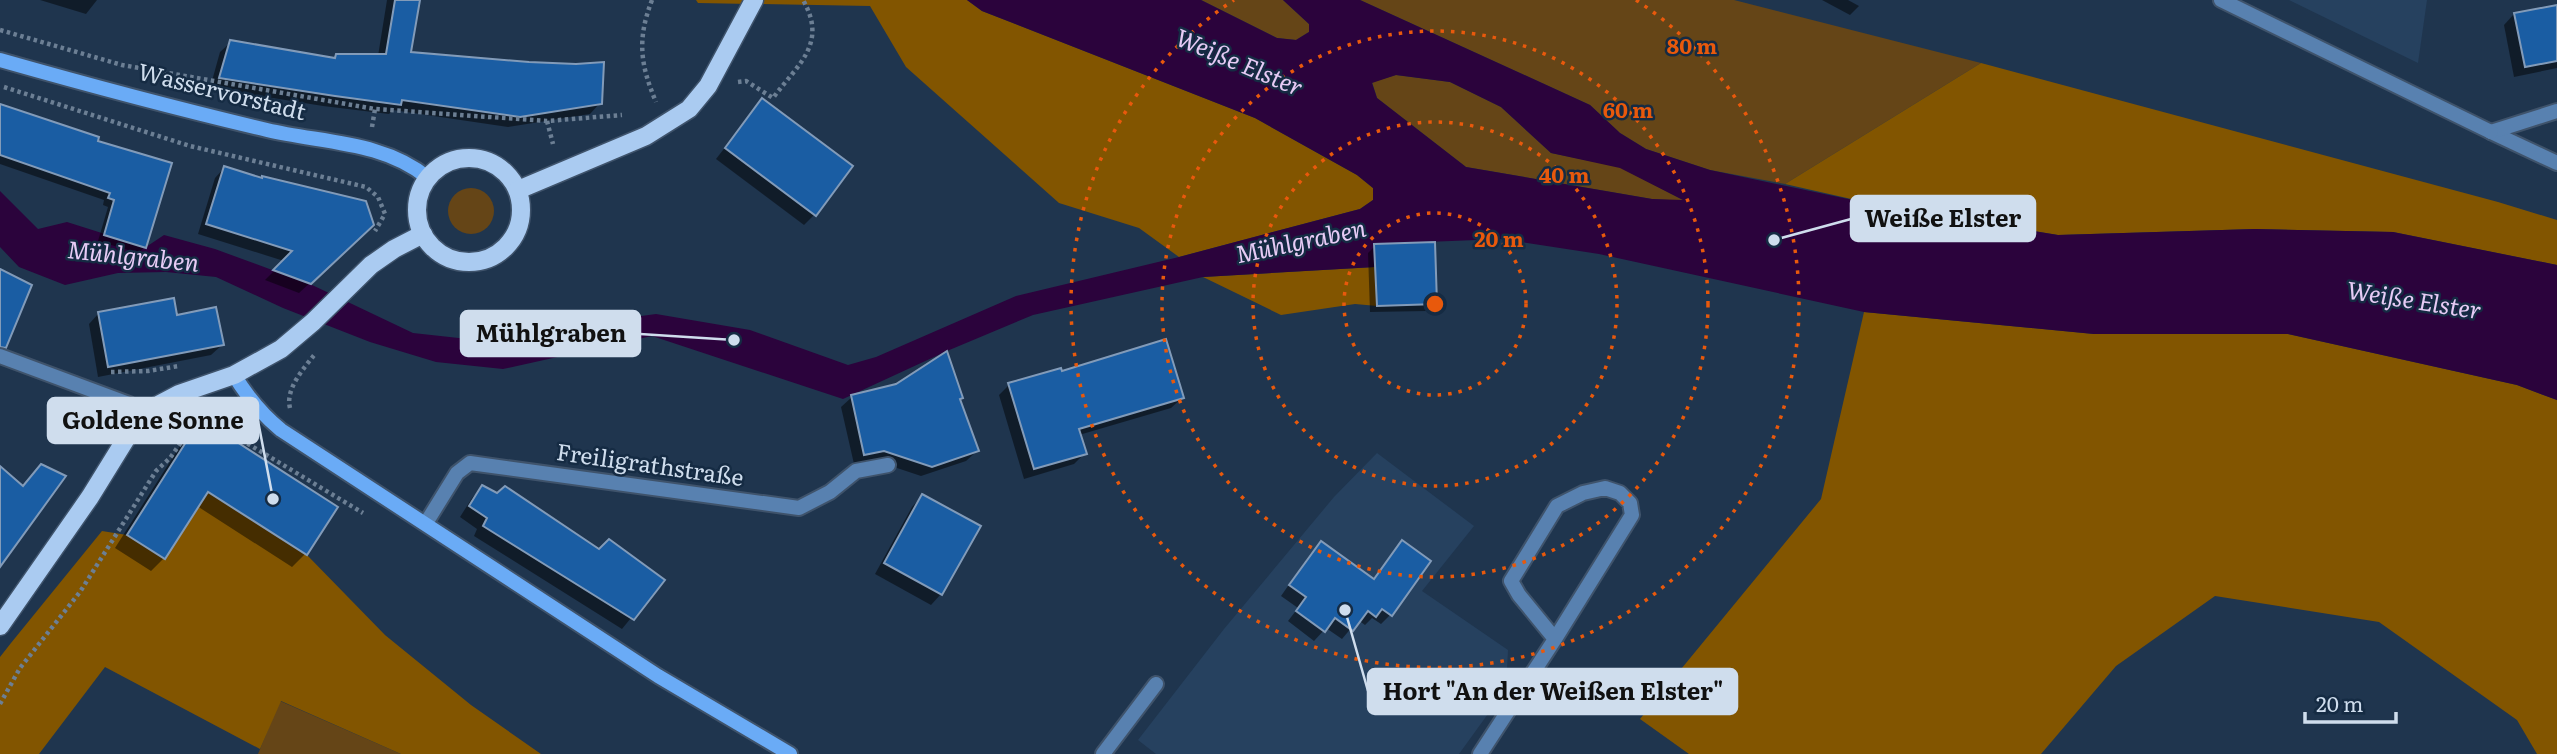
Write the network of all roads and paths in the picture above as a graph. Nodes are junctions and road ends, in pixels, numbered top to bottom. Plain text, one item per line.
1 (652, 0) edge
2 (754, 0) edge
3 (803, 0) edge
4 (2221, 0) edge
5 (0, 30) edge
6 (0, 60) edge
7 (738, 82) dead end
8 (0, 86) edge
9 (375, 109) junction
10 (2557, 111) edge
11 (622, 115) dead end
12 (547, 121) junction
13 (665, 126) junction
14 (372, 128) dead end
15 (2491, 132) junction
16 (553, 144) dead end
17 (2557, 163) edge
18 (428, 178) junction
19 (518, 190) junction
20 (423, 234) junction
21 (368, 238) dead end
22 (318, 351) dead end
23 (0, 356) edge
24 (182, 365) dead end
25 (109, 371) dead end
26 (234, 375) junction
27 (292, 412) dead end
28 (145, 416) junction
29 (888, 465) dead end
30 (371, 519) dead end
31 (426, 523) junction
32 (0, 626) edge
33 (1555, 639) junction
34 (1156, 684) dead end
35 (0, 704) edge
36 (790, 754) edge
37 (1103, 754) edge
38 (1480, 754) edge

1 - 13 path
2 - 13 main road
3 - 7 path
4 - 15 street
5 - 9 path
6 - 18 street, Wasservorstadt
8 - 21 path
9 - 12 path
9 - 14 path
10 - 15 street
11 - 12 path
12 - 16 path
13 - 19 main road
15 - 17 street
18 - 19 main road
18 - 20 main road
19 - 20 main road
20 - 26 main road
22 - 27 path
23 - 28 street
24 - 25 path
26 - 28 main road
26 - 31 street
28 - 32 main road
29 - 31 street, Freiligrathstraße
30 - 35 path
31 - 36 street
33 - 33 street
33 - 38 street
34 - 37 street

